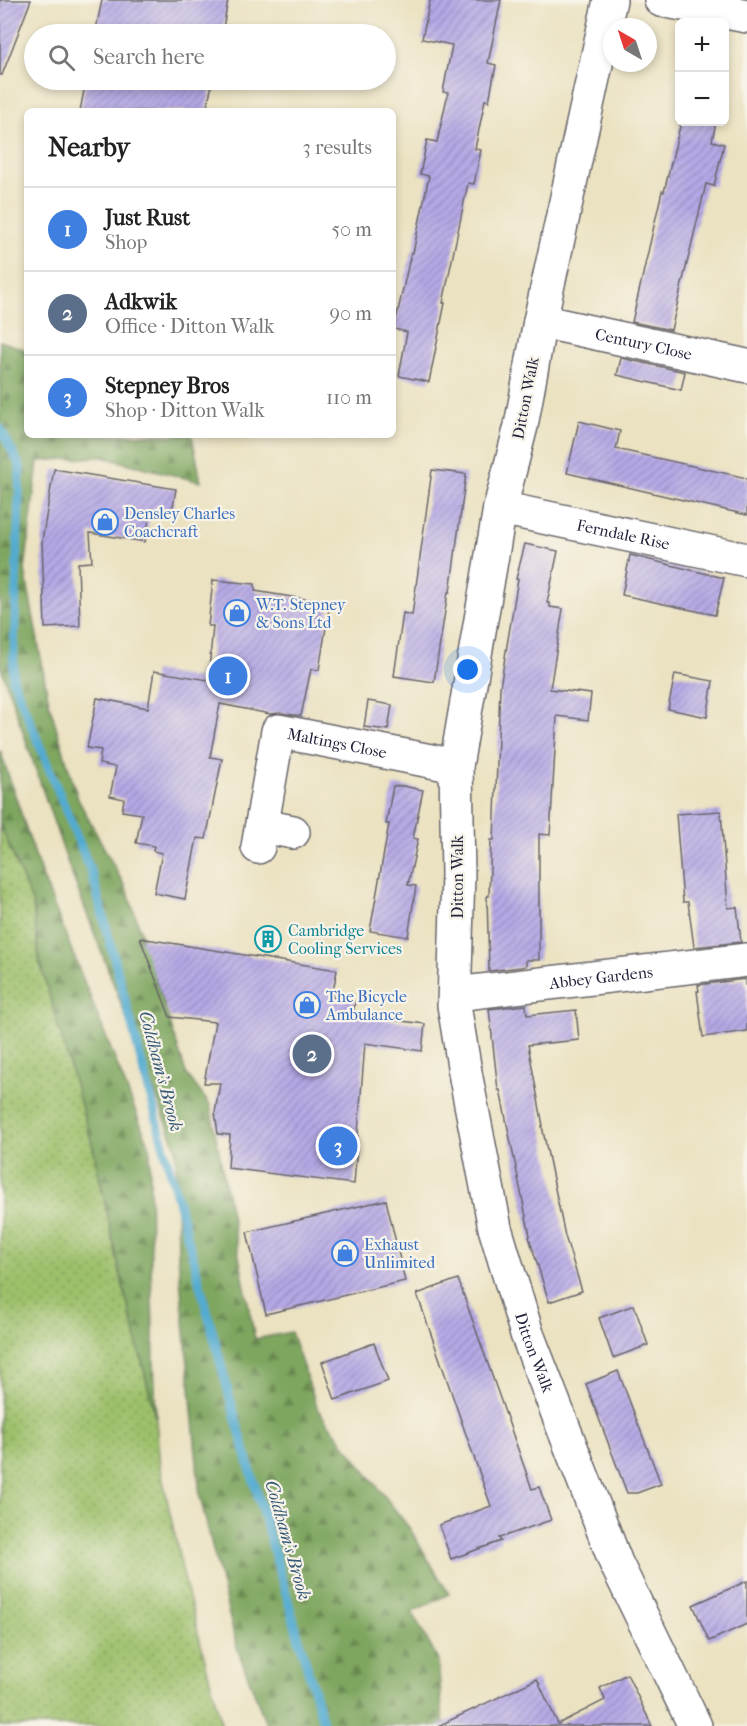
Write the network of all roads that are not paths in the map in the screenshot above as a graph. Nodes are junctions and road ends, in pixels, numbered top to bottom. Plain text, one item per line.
1 (610, 0) edge
2 (661, 0) edge
3 (747, 16) edge
4 (540, 321) junction
5 (747, 366) edge
6 (500, 508) junction
7 (747, 560) edge
8 (456, 766) junction
9 (271, 835) dead end
10 (747, 960) edge
11 (455, 994) junction
12 (695, 1726) edge

1 - 4 street, Ditton Walk
2 - 3 street
4 - 5 street, Century Close
4 - 6 street, Ditton Walk
6 - 7 street, Ferndale Rise
6 - 8 street, Ditton Walk
8 - 9 street, Maltings Close
8 - 11 street, Ditton Walk
10 - 11 street, Abbey Gardens
11 - 12 street, Ditton Walk

